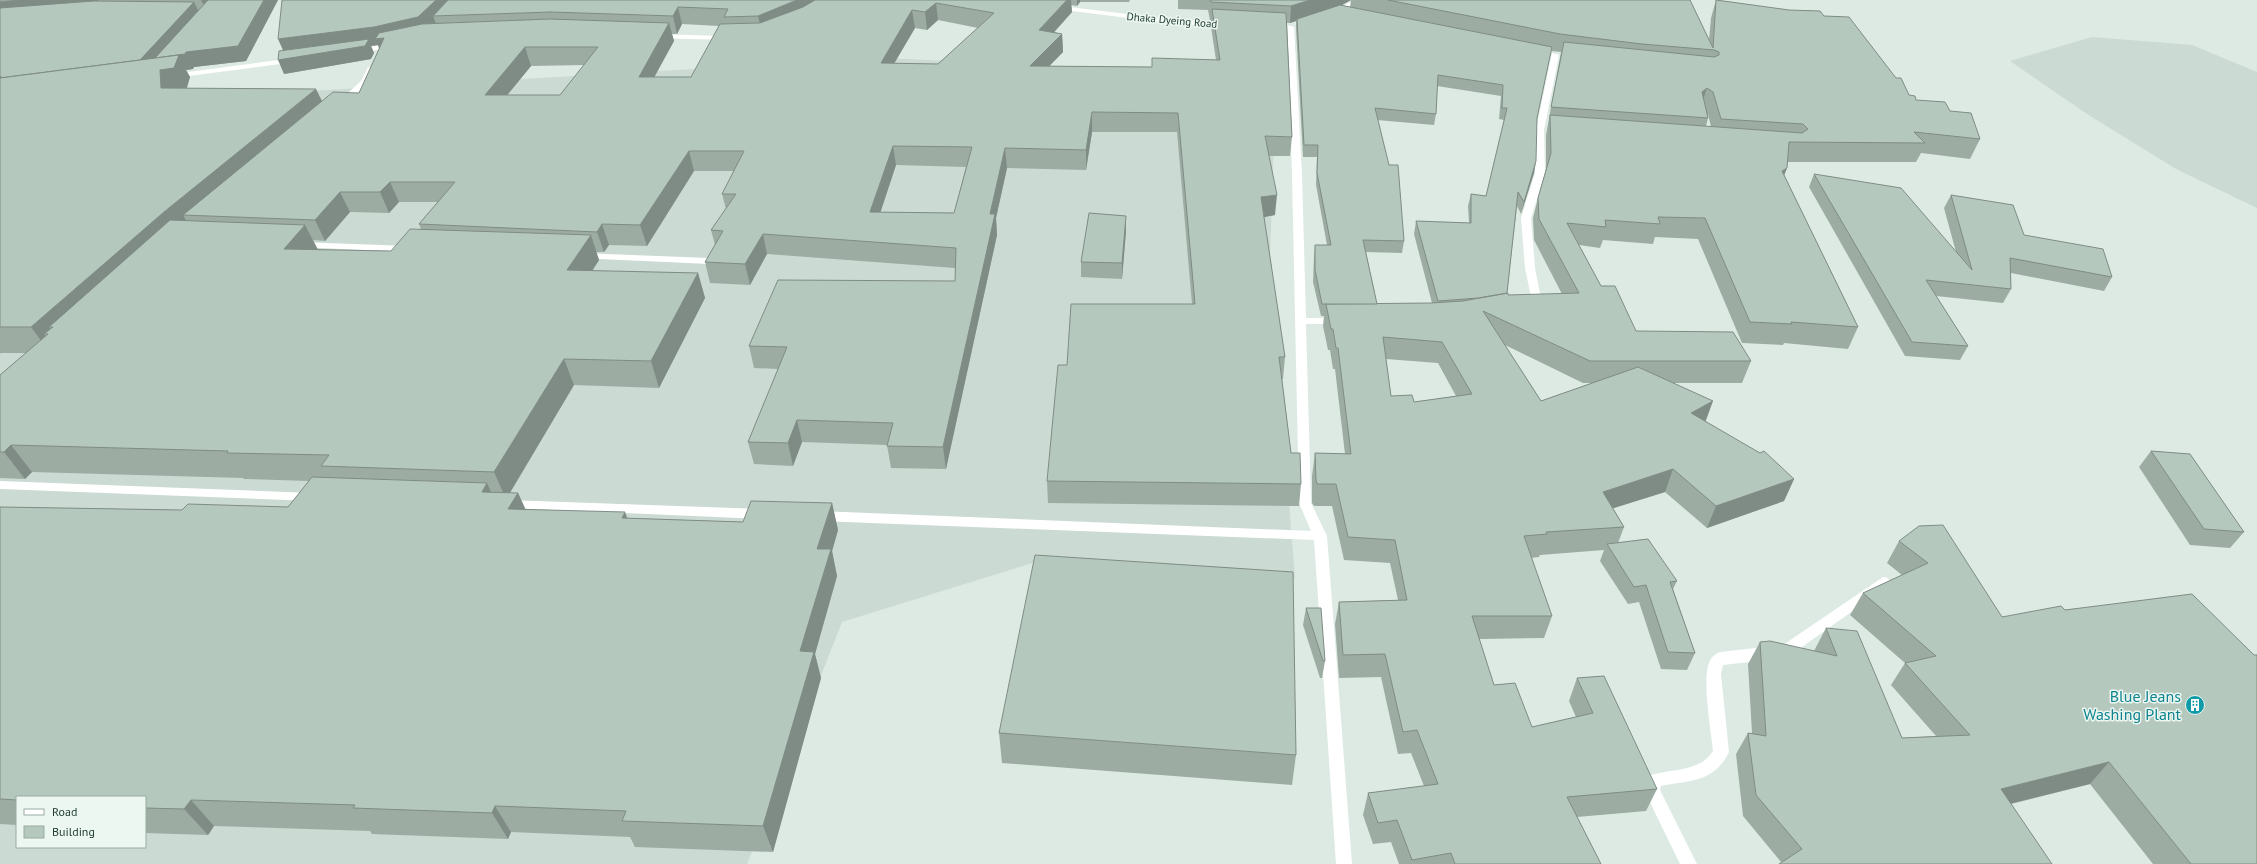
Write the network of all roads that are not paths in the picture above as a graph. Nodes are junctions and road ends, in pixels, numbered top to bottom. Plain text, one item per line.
1 (1359, 0) edge
2 (1049, 6) edge
3 (1339, 12) junction
4 (1354, 15) edge
5 (1326, 17) edge
6 (1237, 25) edge
7 (1290, 27) dead end
8 (648, 35) edge
9 (733, 38) edge
10 (406, 43) edge
11 (382, 48) junction
12 (352, 52) edge
13 (1555, 55) dead end
14 (305, 58) edge
15 (166, 77) edge
16 (332, 112) edge
17 (286, 244) edge
18 (422, 250) edge
19 (573, 256) edge
20 (709, 261) edge
21 (1518, 306) edge
22 (1300, 321) junction
23 (1352, 321) edge
24 (0, 485) edge
25 (327, 497) edge
26 (495, 504) edge
27 (774, 514) edge
28 (806, 515) edge
29 (1320, 536) junction
30 (1883, 582) edge
31 (1344, 864) edge
32 (1689, 864) edge

1 - 3 street
2 - 6 street, Dhaka Dyeing Road
3 - 4 street
3 - 5 street
7 - 22 street
8 - 9 street
10 - 11 street
11 - 12 street
11 - 16 street
13 - 21 street
14 - 15 street
17 - 18 street
19 - 20 street
22 - 23 street
22 - 29 street
24 - 25 street
26 - 27 street
28 - 29 street
29 - 31 street
30 - 32 street

